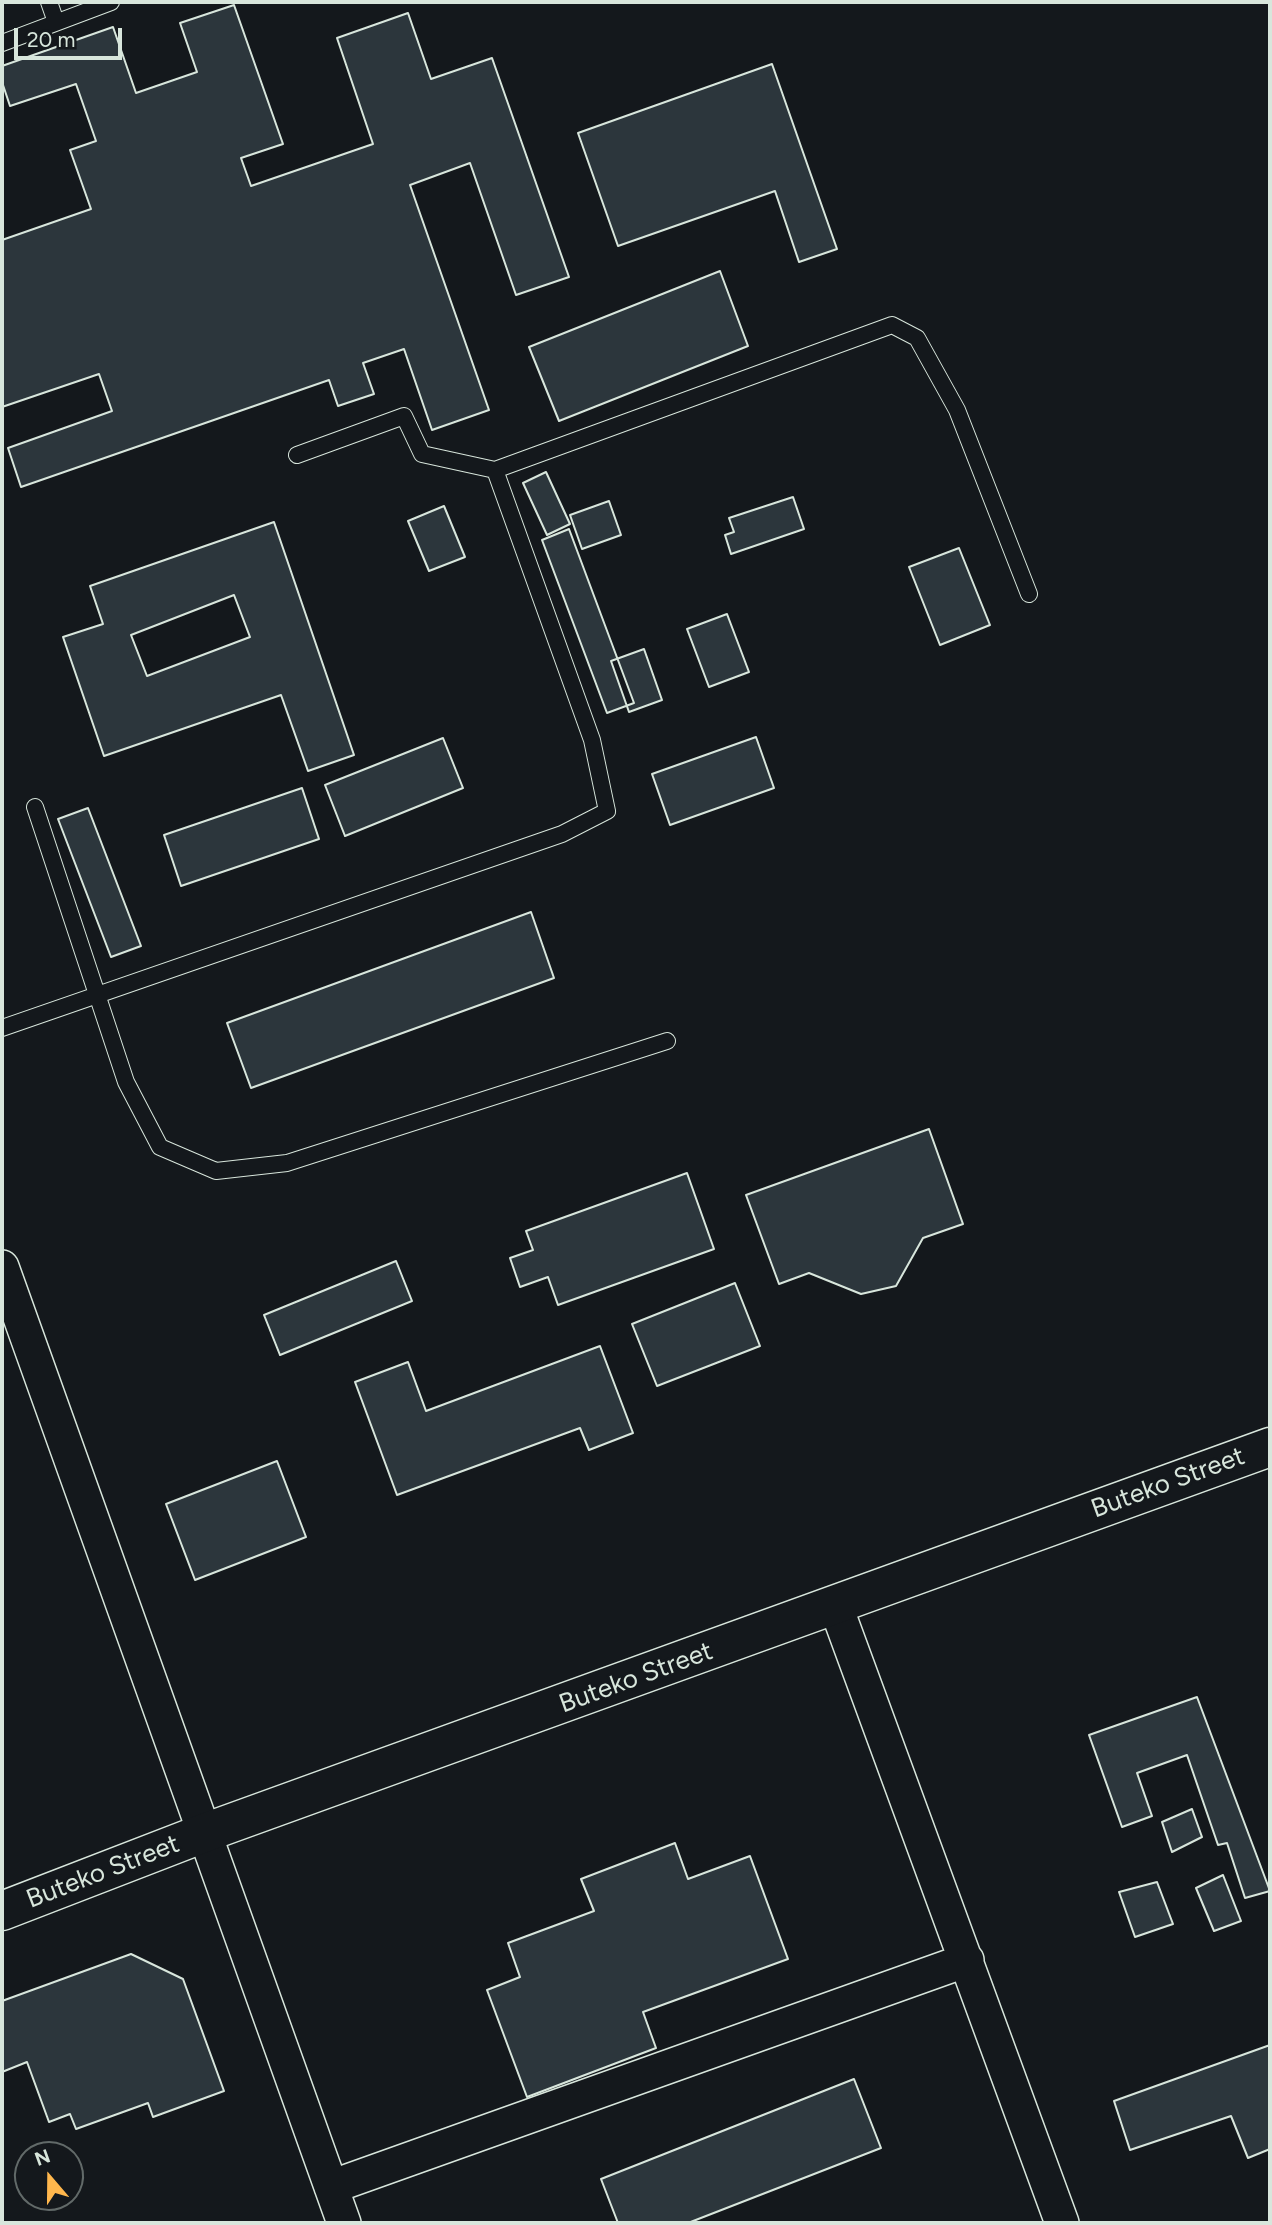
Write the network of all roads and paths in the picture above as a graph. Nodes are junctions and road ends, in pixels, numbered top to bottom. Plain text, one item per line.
1 (49, 2) edge
2 (111, 2) edge
3 (57, 22) junction
4 (2, 43) edge
5 (298, 455) dead end
6 (495, 470) junction
7 (1029, 594) dead end
8 (35, 807) dead end
9 (96, 996) junction
10 (2, 1028) edge
11 (667, 1041) dead end
12 (2, 1267) edge
13 (1270, 1447) edge
14 (836, 1607) junction
15 (204, 1833) junction
16 (2, 1910) edge
17 (967, 1960) junction
18 (331, 2187) junction
19 (344, 2223) edge
20 (1062, 2223) edge

1 - 3 lane
2 - 3 lane
3 - 4 lane
5 - 6 lane
6 - 7 lane
6 - 9 lane
8 - 9 lane
9 - 10 lane
9 - 11 lane
12 - 15 street
13 - 14 street, Buteko Street
14 - 15 street, Buteko Street
14 - 17 street
15 - 16 street, Buteko Street
15 - 18 street
17 - 18 street
17 - 20 street
18 - 19 street

